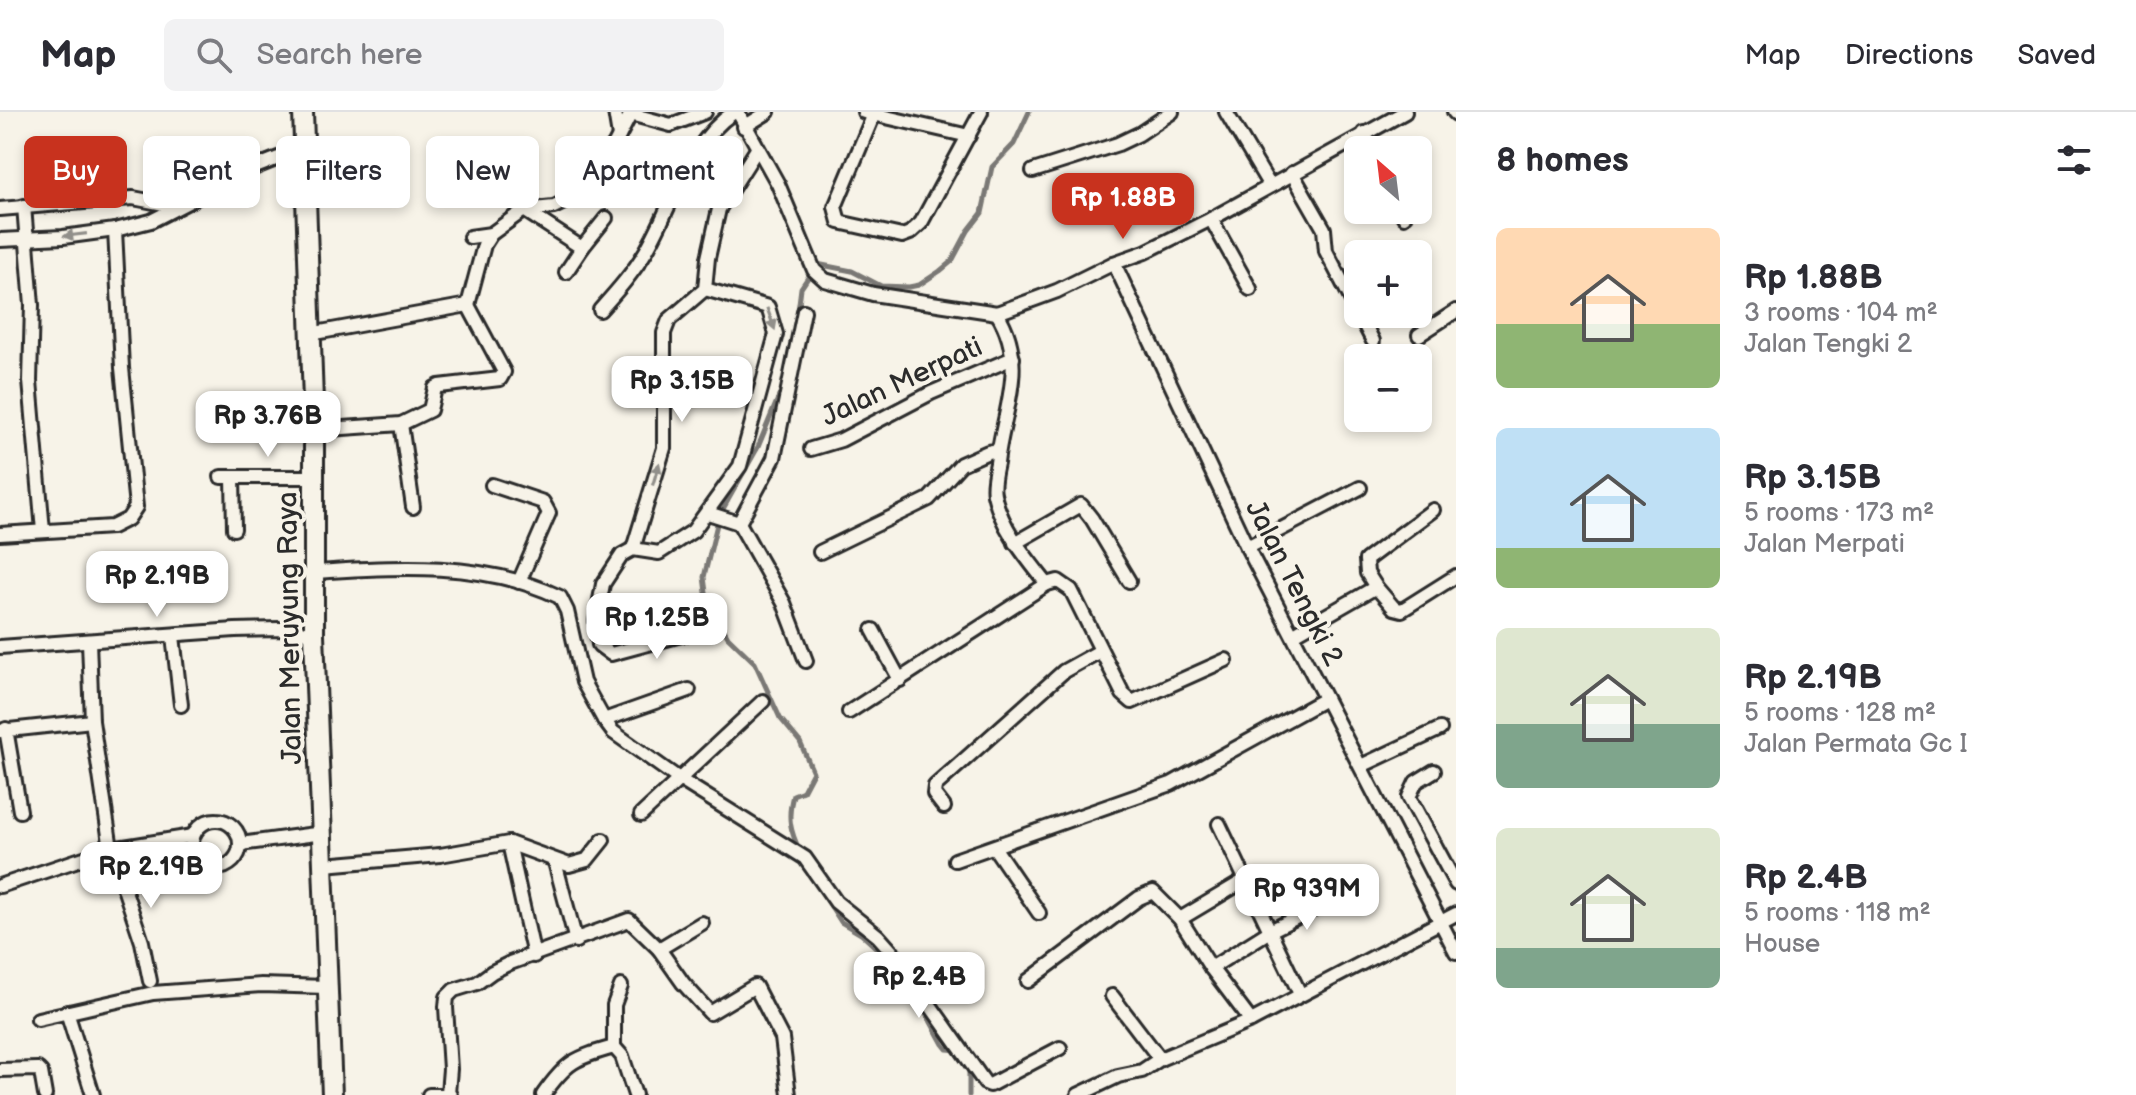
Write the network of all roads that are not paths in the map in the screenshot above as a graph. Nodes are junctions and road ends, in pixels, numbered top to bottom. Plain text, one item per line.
1 (303, 112) edge
2 (615, 112) edge
3 (705, 112) edge
4 (736, 112) edge
5 (768, 112) edge
6 (981, 112) edge
7 (1142, 112) edge
8 (1172, 112) edge
9 (1226, 112) edge
10 (1405, 112) edge
11 (869, 113) edge
12 (1149, 126) junction
13 (744, 127) junction
14 (1364, 133) junction
15 (304, 136) edge
16 (619, 136) joint
17 (969, 136) junction
18 (1365, 136) edge
19 (757, 149) junction
20 (1033, 171) dead end
21 (1292, 173) junction
22 (1270, 186) junction
23 (24, 206) edge
24 (555, 206) edge
25 (24, 208) edge
26 (172, 208) edge
27 (306, 208) edge
28 (0, 209) edge
29 (524, 210) junction
30 (606, 218) dead end
31 (1211, 219) junction
32 (115, 230) junction
33 (491, 234) junction
34 (470, 237) dead end
35 (26, 239) junction
36 (0, 240) edge
37 (582, 248) junction
38 (1114, 263) junction
39 (566, 272) dead end
40 (1344, 286) edge
41 (705, 289) junction
42 (1250, 289) dead end
43 (468, 305) junction
44 (600, 310) dead end
45 (804, 311) dead end
46 (1456, 311) edge
47 (997, 313) junction
48 (1366, 328) edge
49 (310, 334) junction
50 (1419, 335) dead end
51 (1373, 341) dead end
52 (1013, 358) junction
53 (401, 424) junction
54 (314, 430) junction
55 (811, 449) dead end
56 (998, 450) junction
57 (315, 477) junction
58 (492, 485) dead end
59 (1360, 488) dead end
60 (413, 507) dead end
61 (1433, 510) dead end
62 (722, 518) junction
63 (234, 529) dead end
64 (43, 531) junction
65 (0, 534) edge
66 (1015, 543) junction
67 (1247, 547) junction
68 (633, 549) junction
69 (820, 552) dead end
70 (316, 572) junction
71 (1456, 576) edge
72 (1129, 581) dead end
73 (519, 582) junction
74 (1047, 584) junction
75 (1376, 587) junction
76 (707, 628) dead end
77 (873, 630) dead end
78 (314, 634) junction
79 (1294, 634) junction
80 (173, 636) junction
81 (89, 641) junction
82 (0, 647) edge
83 (1100, 651) junction
84 (1226, 660) dead end
85 (806, 661) dead end
86 (900, 680) junction
87 (689, 690) dead end
88 (1325, 699) junction
89 (763, 701) dead end
90 (181, 705) dead end
91 (849, 712) dead end
92 (604, 720) junction
93 (92, 721) junction
94 (1440, 729) dead end
95 (3, 730) edge
96 (1361, 766) junction
97 (1434, 771) dead end
98 (679, 779) junction
99 (944, 807) dead end
100 (20, 811) dead end
101 (641, 815) dead end
102 (1219, 824) dead end
103 (323, 833) junction
104 (193, 836) junction
105 (603, 840) dead end
106 (509, 843) junction
107 (240, 844) junction
108 (994, 847) junction
109 (111, 849) junction
110 (955, 860) dead end
111 (555, 862) junction
112 (324, 865) junction
113 (1247, 879) junction
114 (1456, 884) edge
115 (0, 886) edge
116 (1327, 902) dead end
117 (1039, 913) dead end
118 (1456, 914) edge
119 (1180, 919) junction
120 (1440, 920) junction
121 (702, 923) dead end
122 (1270, 931) junction
123 (576, 941) junction
124 (659, 949) junction
125 (1456, 952) edge
126 (534, 956) junction
127 (1211, 968) junction
128 (150, 981) dead end
129 (1028, 981) dead end
130 (621, 986) dead end
131 (327, 987) junction
132 (1300, 994) junction
133 (1112, 996) dead end
134 (67, 1012) junction
135 (38, 1019) dead end
136 (1251, 1021) junction
137 (614, 1047) junction
138 (1060, 1048) dead end
139 (1160, 1059) junction
140 (0, 1070) edge
141 (789, 1093) edge
142 (449, 1094) edge
143 (45, 1095) edge
144 (93, 1095) edge
145 (332, 1095) edge
146 (429, 1095) edge
147 (543, 1095) edge
148 (635, 1095) edge
149 (773, 1095) edge
150 (1078, 1095) edge

1 - 15 main road, Jalan Meruyung Raya
2 - 16 street
3 - 16 street
4 - 13 street
4 - 44 street
5 - 13 street
6 - 17 street
7 - 12 street
8 - 12 street
9 - 22 street
10 - 14 street
11 - 17 street
11 - 17 street
12 - 20 street
13 - 19 street
14 - 18 street
14 - 21 street
19 - 41 street
19 - 47 street
21 - 22 street
21 - 40 street
22 - 31 street
23 - 28 street
24 - 29 street
25 - 35 street
26 - 32 street
27 - 49 main road, Jalan Meruyung Raya
29 - 33 street
29 - 37 street
30 - 37 street
31 - 38 street
31 - 42 street
32 -> 35 street
32 - 64 street
33 - 34 street
33 - 43 street
35 - 36 street
35 - 64 street
37 - 39 street
38 - 47 street
38 - 67 street, Jalan Tengki 2
41 -> 62 street
68 -> 41 street
43 - 49 street
43 - 53 street
45 - 62 street
46 - 50 street
47 - 52 street
48 - 51 street
49 - 54 main road, Jalan Meruyung Raya
52 - 55 street, Jalan Merpati
52 - 56 street
53 - 54 street
53 - 60 street
54 - 57 main road, Jalan Meruyung Raya
56 - 66 street
56 - 69 street
57 - 63 street
57 - 70 main road, Jalan Meruyung Raya
58 - 73 street
59 - 67 street
61 - 75 street
62 - 68 street
62 - 85 street
64 - 65 street
66 - 72 street
66 - 74 street
67 - 79 street, Jalan Tengki 2
68 - 76 street
70 - 73 street
70 - 78 main road, Jalan Meruyung Raya
71 - 75 street
73 - 92 street
74 - 83 street
74 - 86 street
75 - 79 street
77 - 86 street
78 - 80 street
78 - 103 main road, Jalan Meruyung Raya
79 - 88 street, Jalan Tengki 2
80 - 81 street
80 - 90 street
81 - 82 street
81 - 93 street
83 - 84 street
83 - 99 street
86 - 91 street
87 - 92 street
88 - 96 street, Jalan Tengki 2
88 - 108 street
89 - 98 street
92 - 98 street
93 - 95 street
93 - 109 street
94 - 96 street
95 - 100 street
96 - 120 street, Jalan Tengki 2
97 - 114 street
98 - 101 street
98 - 138 street
102 - 113 street
103 - 107 street
103 - 112 main road, Jalan Meruyung Raya
104 - 107 street
104 - 107 street
104 - 109 street
105 - 111 street
106 - 111 street
106 - 112 street
106 - 126 street
108 - 110 street
108 - 117 street
109 - 115 street
109 - 128 street
111 - 123 street
112 - 131 main road, Jalan Meruyung Raya
113 - 119 street
113 - 122 street
116 - 122 street
118 - 120 street
119 - 127 street
119 - 129 street
120 - 125 street, Jalan Tengki 2
120 - 132 street
121 - 124 street
122 - 127 street
122 - 132 street
123 - 124 street
123 - 126 street
124 - 141 street
126 - 142 street
127 - 136 street
130 - 137 street
131 - 134 street
131 - 145 main road, Jalan Meruyung Raya
132 - 136 street
133 - 139 street
134 - 135 street
134 - 144 street
136 - 139 street
137 - 147 street
137 - 148 street
139 - 150 street
140 - 143 street
141 - 149 street
142 - 146 street

